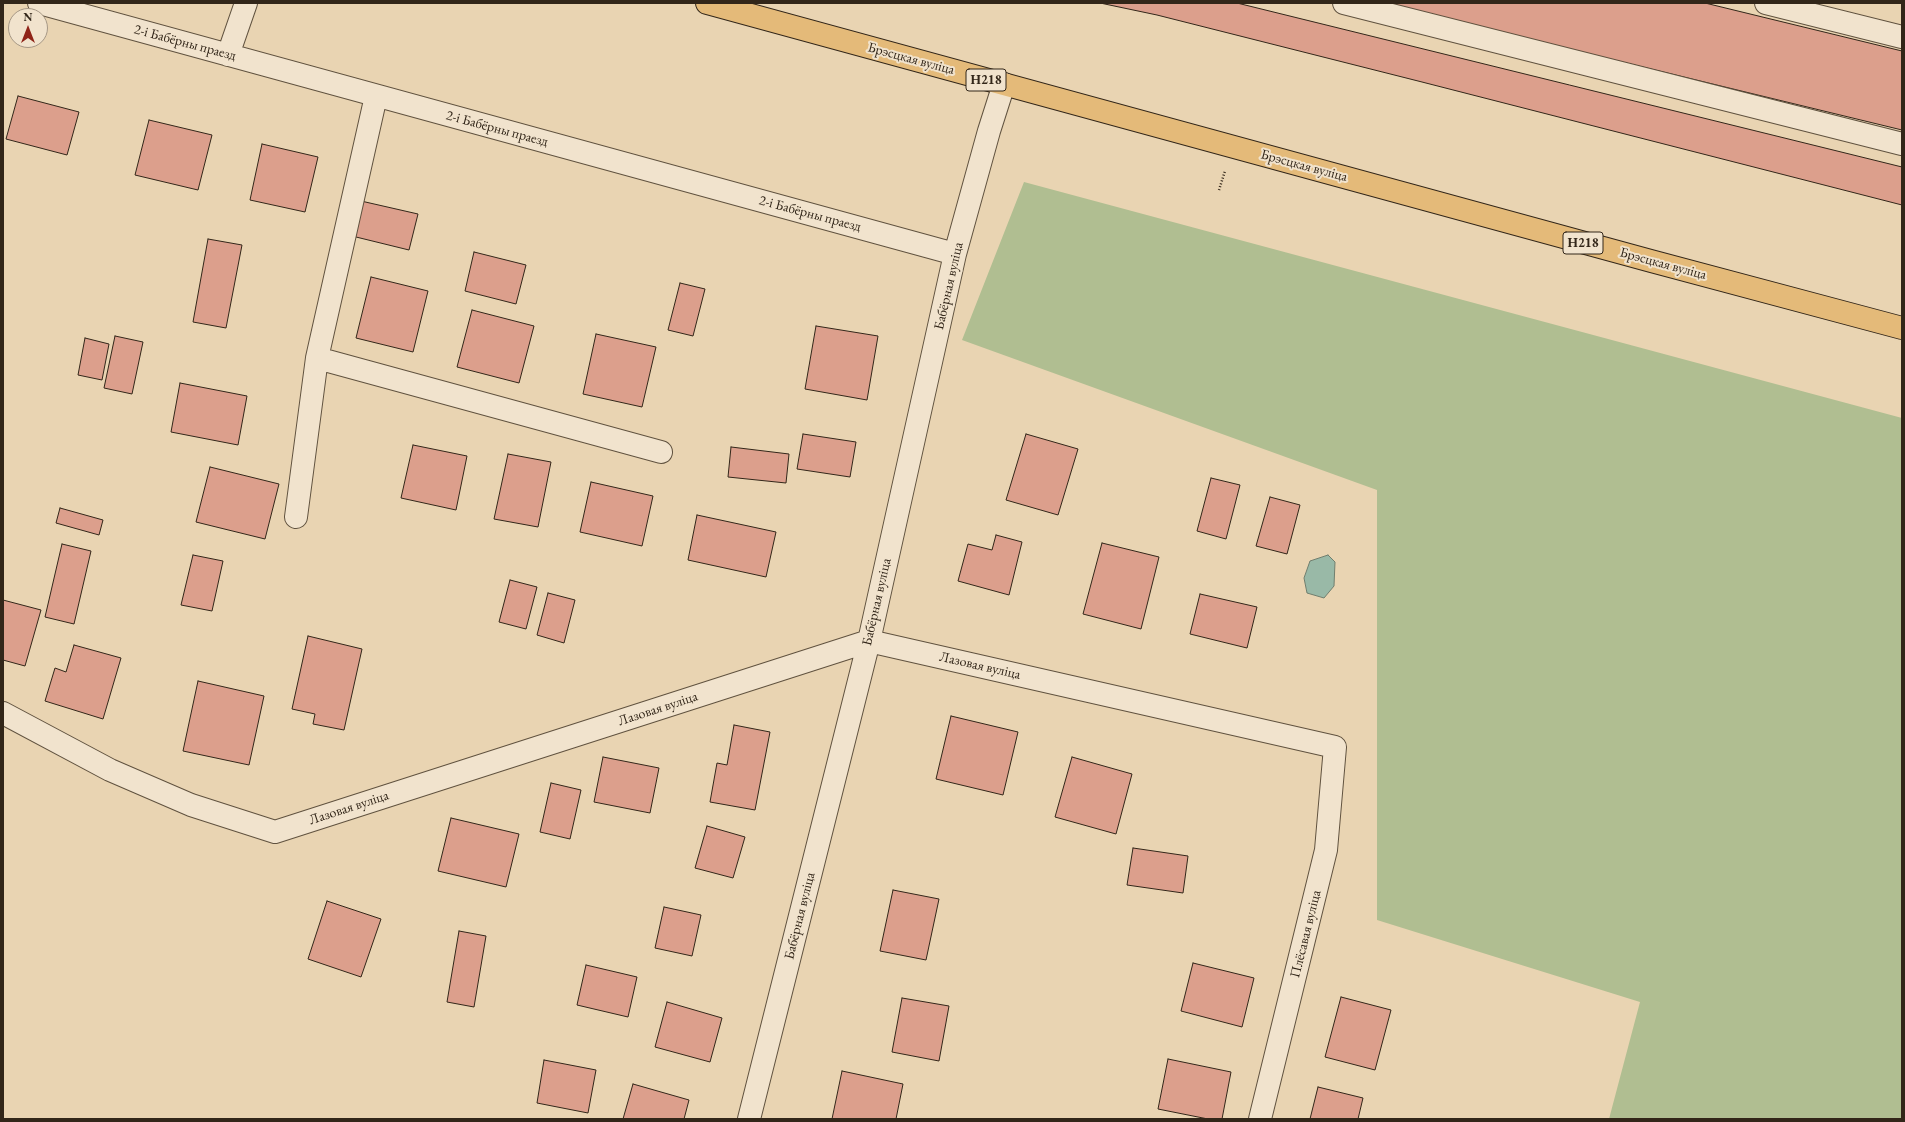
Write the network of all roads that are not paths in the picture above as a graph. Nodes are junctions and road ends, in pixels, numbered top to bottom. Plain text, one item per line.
1 (39, 3) edge
2 (246, 3) edge
3 (707, 3) edge
4 (1344, 3) edge
5 (1766, 3) edge
6 (1819, 10) edge
7 (1902, 37) edge
8 (228, 55) junction
9 (1004, 84) junction
10 (376, 96) junction
11 (1902, 144) edge
12 (955, 254) junction
13 (1902, 328) edge
14 (317, 358) junction
15 (661, 452) dead end
16 (296, 516) dead end
17 (869, 641) junction
18 (3, 714) edge
19 (1335, 747) joint
20 (749, 1119) edge
21 (1260, 1119) edge

1 - 8 street, 2-і Бабёрны праезд
2 - 8 street
3 - 9 main road, Брэсцкая вуліца / Н218
4 - 11 street
5 - 6 street
6 - 7 street
8 - 10 street, 2-і Бабёрны праезд
9 - 12 street, Бабёрная вуліца
9 - 13 main road, Брэсцкая вуліца / Н218
10 - 12 street, 2-і Бабёрны праезд
10 - 14 street
12 - 17 street, Бабёрная вуліца
14 - 15 street
14 - 16 street
17 - 18 street, Лазовая вуліца
17 - 19 street, Лазовая вуліца
17 - 20 street, Бабёрная вуліца
19 - 21 street, Плёсавая вуліца

